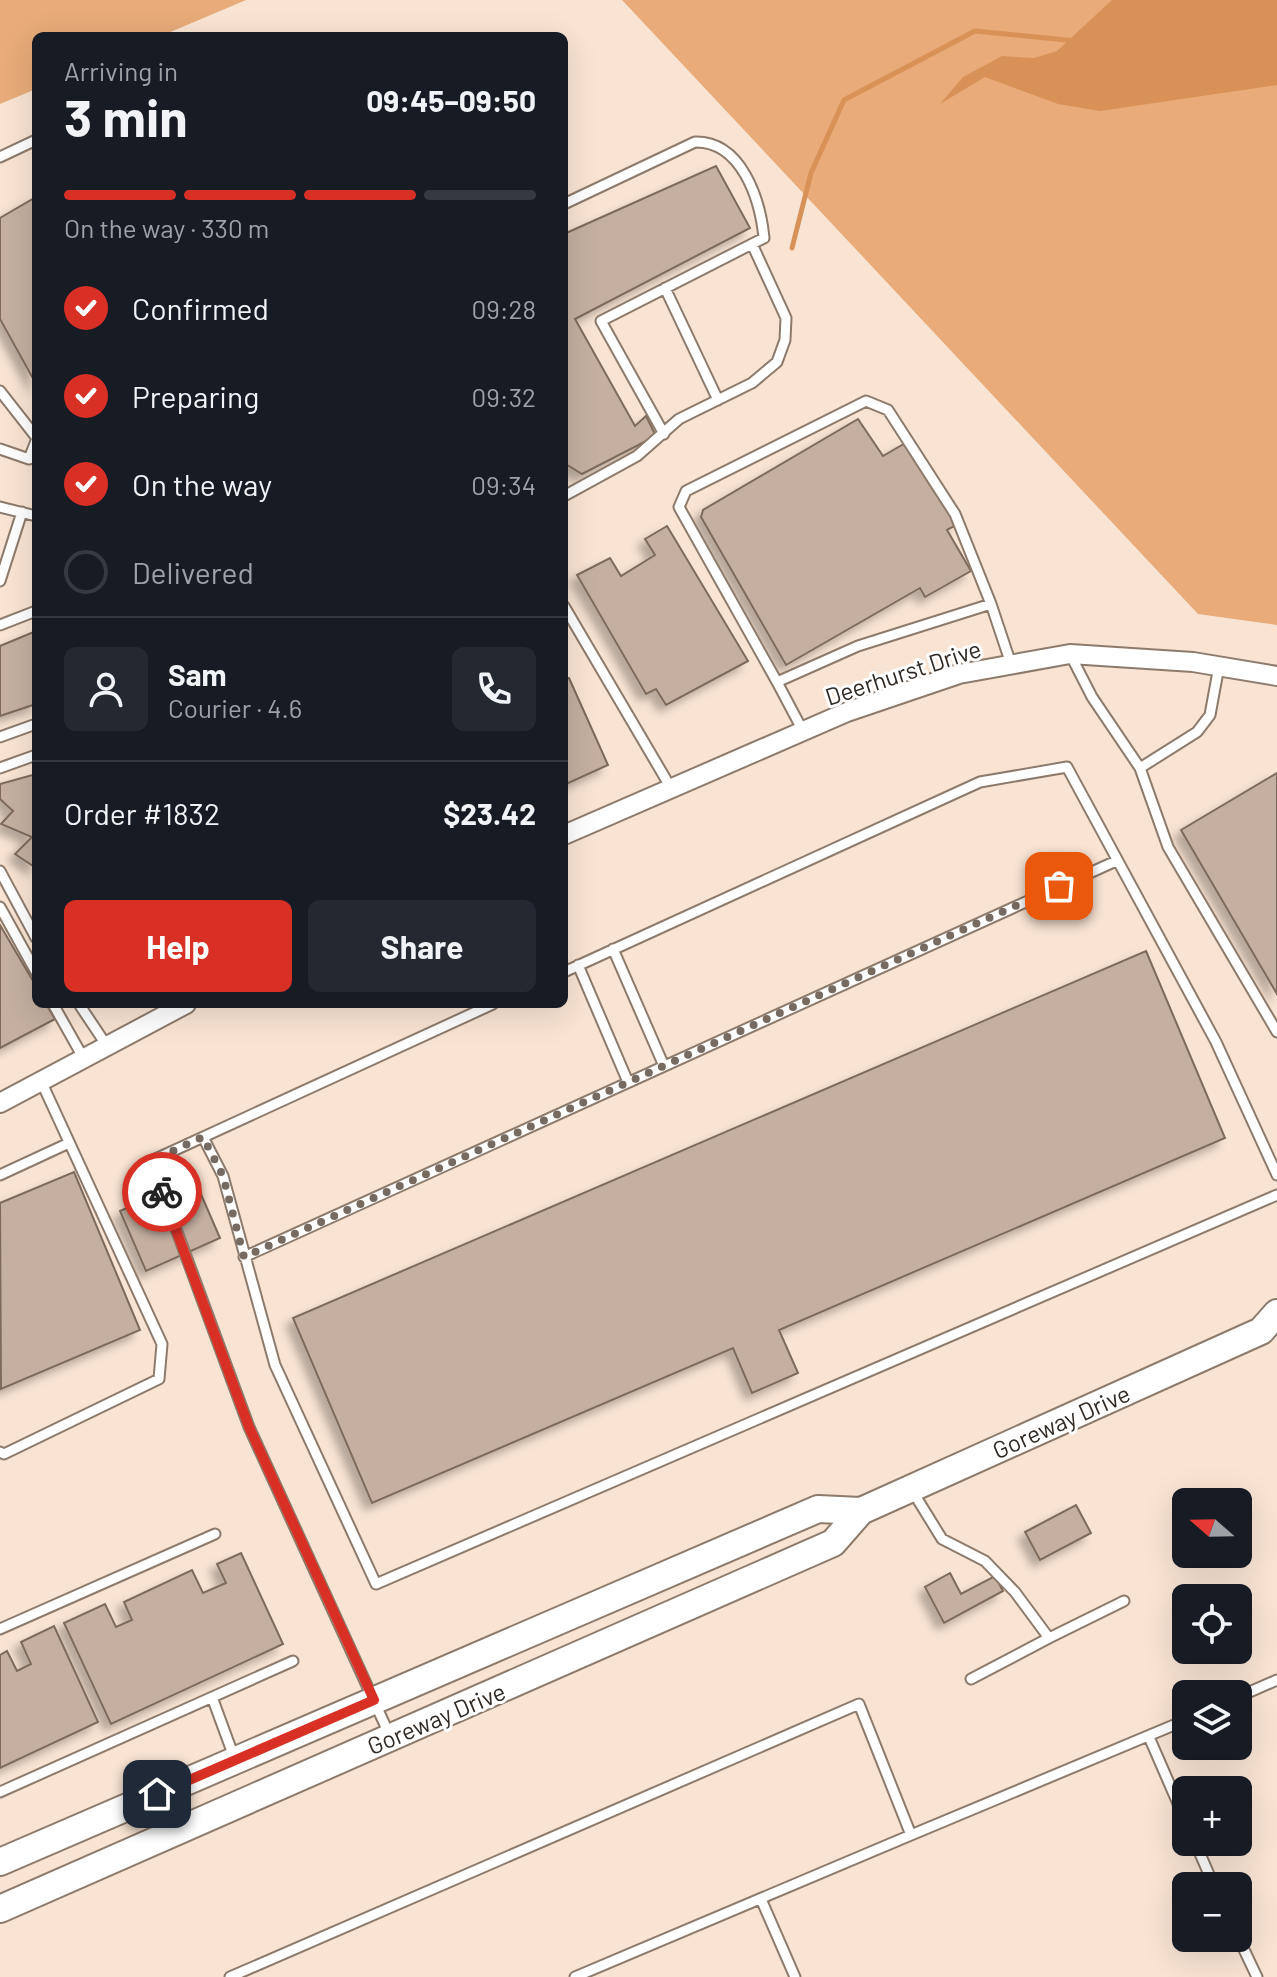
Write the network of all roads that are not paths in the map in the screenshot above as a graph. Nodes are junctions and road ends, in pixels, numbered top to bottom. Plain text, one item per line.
1 (32, 142) edge
2 (0, 157) edge
3 (568, 202) edge
4 (752, 244) junction
5 (665, 288) junction
6 (0, 391) edge
7 (718, 400) junction
8 (32, 434) edge
9 (664, 434) junction
10 (0, 449) edge
11 (32, 450) edge
12 (568, 494) edge
13 (0, 507) edge
14 (22, 512) junction
15 (32, 515) edge
16 (0, 581) edge
17 (991, 604) junction
18 (32, 613) edge
19 (568, 613) edge
20 (0, 625) edge
21 (1070, 654) junction
22 (1011, 664) junction
23 (1219, 666) junction
24 (1277, 676) edge
25 (777, 682) junction
26 (32, 725) edge
27 (803, 731) junction
28 (0, 737) edge
29 (32, 756) edge
30 (0, 768) edge
31 (1140, 768) junction
32 (671, 788) junction
33 (568, 833) edge
34 (1116, 861) junction
35 (0, 871) edge
36 (0, 907) edge
37 (32, 931) edge
38 (613, 949) junction
39 (32, 965) edge
40 (578, 965) junction
41 (568, 970) edge
42 (55, 1008) edge
43 (82, 1008) edge
44 (178, 1008) edge
45 (484, 1008) edge
46 (1277, 1032) edge
47 (107, 1046) junction
48 (84, 1059) junction
49 (664, 1066) junction
50 (41, 1081) junction
51 (628, 1082) junction
52 (0, 1103) edge
53 (203, 1137) junction
54 (69, 1143) junction
55 (0, 1175) edge
56 (1277, 1175) edge
57 (1277, 1195) edge
58 (244, 1257) junction
59 (1272, 1326) edge
60 (0, 1452) edge
61 (911, 1489) junction
62 (861, 1511) junction
63 (215, 1534) dead end
64 (1124, 1601) dead end
65 (0, 1629) edge
66 (1049, 1638) junction
67 (293, 1661) dead end
68 (971, 1679) dead end
69 (1277, 1680) edge
70 (1252, 1691) edge
71 (212, 1697) junction
72 (374, 1700) junction
73 (1172, 1726) edge
74 (1149, 1737) junction
75 (391, 1738) junction
76 (235, 1760) junction
77 (1172, 1790) edge
78 (0, 1792) edge
79 (911, 1835) junction
80 (0, 1862) edge
81 (761, 1899) junction
82 (0, 1909) edge
83 (1245, 1952) edge
84 (230, 1977) edge
85 (575, 1977) edge
86 (795, 1977) edge
87 (1257, 1977) edge

1 - 2 lane
3 - 4 lane
4 - 5 lane
4 - 7 lane
5 - 7 lane
5 - 9 lane
6 - 8 lane
7 - 9 lane
9 - 12 lane
10 - 11 lane
13 - 14 lane
14 - 15 lane
14 - 16 lane
17 - 22 lane
17 - 25 lane
17 - 25 lane
18 - 20 lane
19 - 32 lane
21 - 22 street, Deerhurst Drive
21 - 23 street, Deerhurst Drive
21 - 31 lane
22 - 27 street, Deerhurst Drive
23 - 24 street, Deerhurst Drive
23 - 31 lane
25 - 27 lane
26 - 28 lane
27 - 32 street, Deerhurst Drive
29 - 30 lane
31 - 46 lane
32 - 33 street, Deerhurst Drive
34 - 38 lane
34 - 49 lane
34 - 56 lane
35 - 37 lane
36 - 39 lane
38 - 40 lane
38 - 49 lane
40 - 41 lane
40 - 51 lane
42 - 48 lane
43 - 47 lane
44 - 47 street
45 - 53 lane
47 - 48 street
48 - 50 street
49 - 51 lane
50 - 52 street
50 - 54 lane
51 - 58 lane
53 - 58 lane
53 - 72 lane
54 - 55 lane
54 - 60 lane
57 - 58 lane
59 - 61 main road, Goreway Drive
61 - 62 main road, Goreway Drive
61 - 66 lane
62 - 72 main road, Goreway Drive
62 - 75 main road, Goreway Drive
63 - 65 lane
64 - 66 lane
66 - 68 lane
67 - 71 lane
69 - 70 lane
71 - 76 lane
71 - 78 lane
72 - 75 lane
72 - 76 main road, Goreway Drive
73 - 74 lane
74 - 77 lane
74 - 79 lane
75 - 82 main road, Goreway Drive
76 - 80 main road, Goreway Drive
79 - 81 lane
79 - 84 lane
81 - 85 lane
81 - 86 lane
83 - 87 lane

